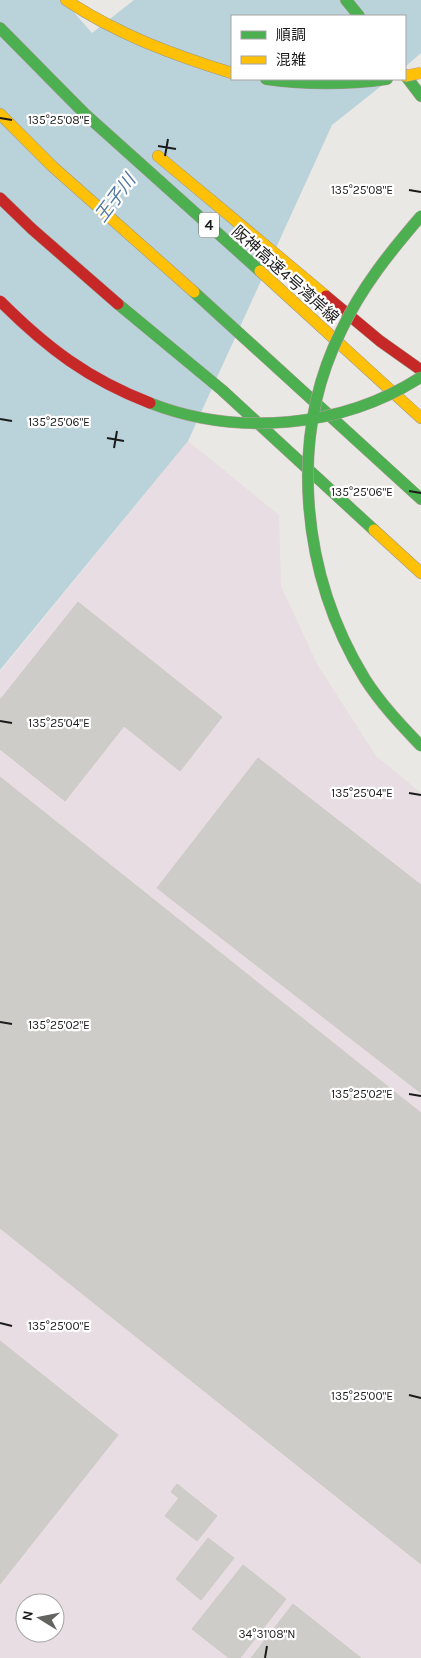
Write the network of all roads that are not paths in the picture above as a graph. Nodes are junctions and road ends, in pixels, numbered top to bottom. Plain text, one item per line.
1 (66, 0) edge
2 (346, 0) edge
3 (358, 15) edge
4 (0, 20) edge
5 (0, 28) edge
6 (231, 73) edge
7 (421, 73) edge
8 (406, 76) edge
9 (406, 77) edge
10 (67, 80) dead end
11 (273, 80) edge
12 (379, 80) edge
13 (419, 93) edge
14 (0, 114) edge
15 (149, 149) dead end
16 (0, 198) edge
17 (421, 216) edge
18 (0, 301) edge
19 (421, 370) edge
20 (421, 377) edge
21 (421, 418) edge
22 (421, 500) edge
23 (421, 573) edge
24 (421, 746) edge

1 - 6 main road
2 - 3 main road
4 - 10 main road
5 - 21 main road, 阪神高速4号湾岸線 / 4, bridge
7 - 8 main road, bridge
9 - 13 main road
11 - 12 main road
14 - 22 main road, bridge
15 - 19 main road
16 - 23 main road, bridge
17 - 24 main road, bridge
18 - 20 main road, bridge

